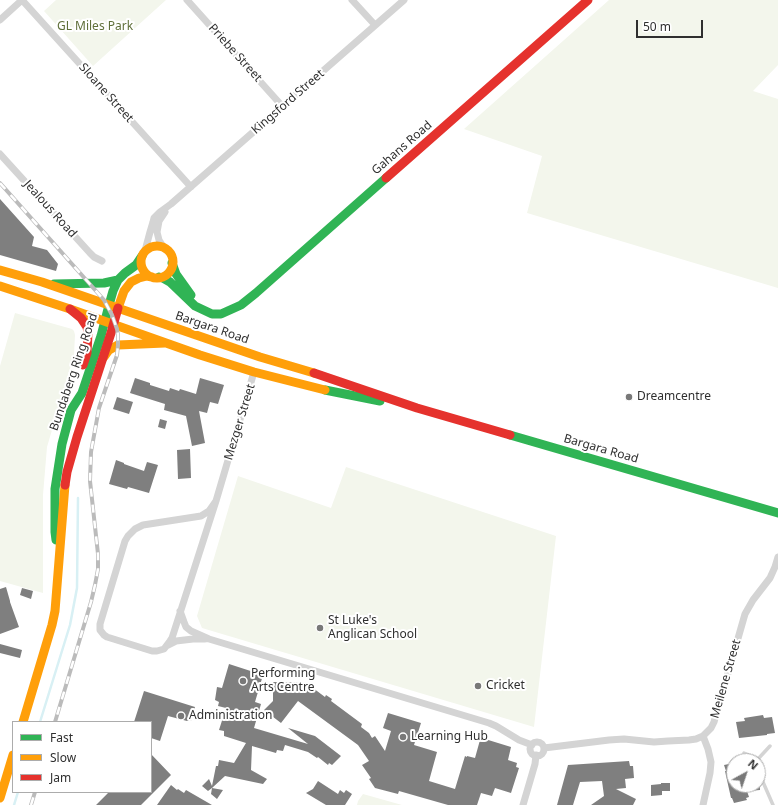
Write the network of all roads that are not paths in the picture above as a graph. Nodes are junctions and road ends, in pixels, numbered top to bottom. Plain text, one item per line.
1 (22, 0) edge
2 (187, 0) edge
3 (352, 0) edge
4 (404, 0) edge
5 (588, 0) edge
6 (0, 20) edge
7 (375, 26) junction
8 (283, 107) junction
9 (0, 154) edge
10 (191, 187) junction
11 (171, 204) junction
12 (164, 248) junction
13 (143, 254) junction
14 (102, 261) dead end
15 (172, 263) junction
16 (0, 270) edge
17 (156, 277) junction
18 (118, 280) junction
19 (42, 282) junction
20 (0, 286) edge
21 (109, 305) junction
22 (118, 308) junction
23 (70, 309) junction
24 (229, 311) junction
25 (109, 323) junction
26 (165, 343) junction
27 (260, 358) junction
28 (102, 360) junction
29 (254, 372) junction
30 (417, 408) junction
31 (71, 410) junction
32 (216, 501) junction
33 (778, 513) edge
34 (778, 557) edge
35 (59, 566) junction
36 (180, 611) junction
37 (209, 640) junction
38 (167, 646) junction
39 (23, 721) edge
40 (703, 736) junction
41 (532, 745) junction
42 (770, 746) dead end
43 (544, 748) junction
44 (764, 753) edge
45 (536, 755) junction
46 (12, 758) edge
47 (766, 789) edge
48 (0, 798) edge
49 (523, 805) edge
50 (703, 805) edge
51 (773, 805) edge

1 - 6 street
1 - 10 street, Sloane Street
2 - 8 street, Priebe Street
3 - 7 street
4 - 7 street, Kingsford Street
5 - 24 main road, Gahans Road
7 - 8 street, Kingsford Street
8 - 10 street, Kingsford Street
9 - 14 street, Jealous Road
10 - 11 street, Kingsford Street
11 - 12 street, Kingsford Street
11 - 13 street, Kingsford Street
12 - 13 main road
12 - 15 main road
13 - 17 main road, Gahans Road
13 - 18 main road
15 - 17 main road
15 - 24 main road
16 - 19 main road, Bargara Road
17 - 22 main road
17 - 24 main road, Gahans Road
18 - 19 main road
18 - 21 main road
19 - 21 main road, Bargara Road
20 - 23 main road, Bargara Road
21 - 22 main road, Bargara Road
21 - 25 main road, Bundaberg Ring Road
22 - 25 main road, Bundaberg Ring Road
22 - 27 main road, Bargara Road
23 - 25 main road, Bargara Road
23 - 31 main road
25 - 26 main road, Bargara Road
25 - 28 main road, Bundaberg Ring Road
25 - 31 main road, Bundaberg Ring Road
26 - 28 main road
26 - 29 main road, Bargara Road
27 - 29 main road
27 - 30 main road, Bargara Road
28 - 35 main road, Bundaberg Ring Road
29 - 30 main road, Bargara Road
29 - 32 street, Mezger Street
30 - 33 main road, Bargara Road
31 - 35 main road, Bundaberg Ring Road
32 - 36 street, Mezger Street
32 - 38 street
34 - 40 street, Meilene Street
35 - 39 main road, Bundaberg Ring Road
36 - 37 street
36 - 38 street, Mezger Street
37 - 38 street
37 - 41 street
40 - 43 street
40 - 50 street
41 - 43 street
41 - 45 street
42 - 44 lane
43 - 45 street
45 - 49 street
46 - 48 main road
47 - 51 lane

